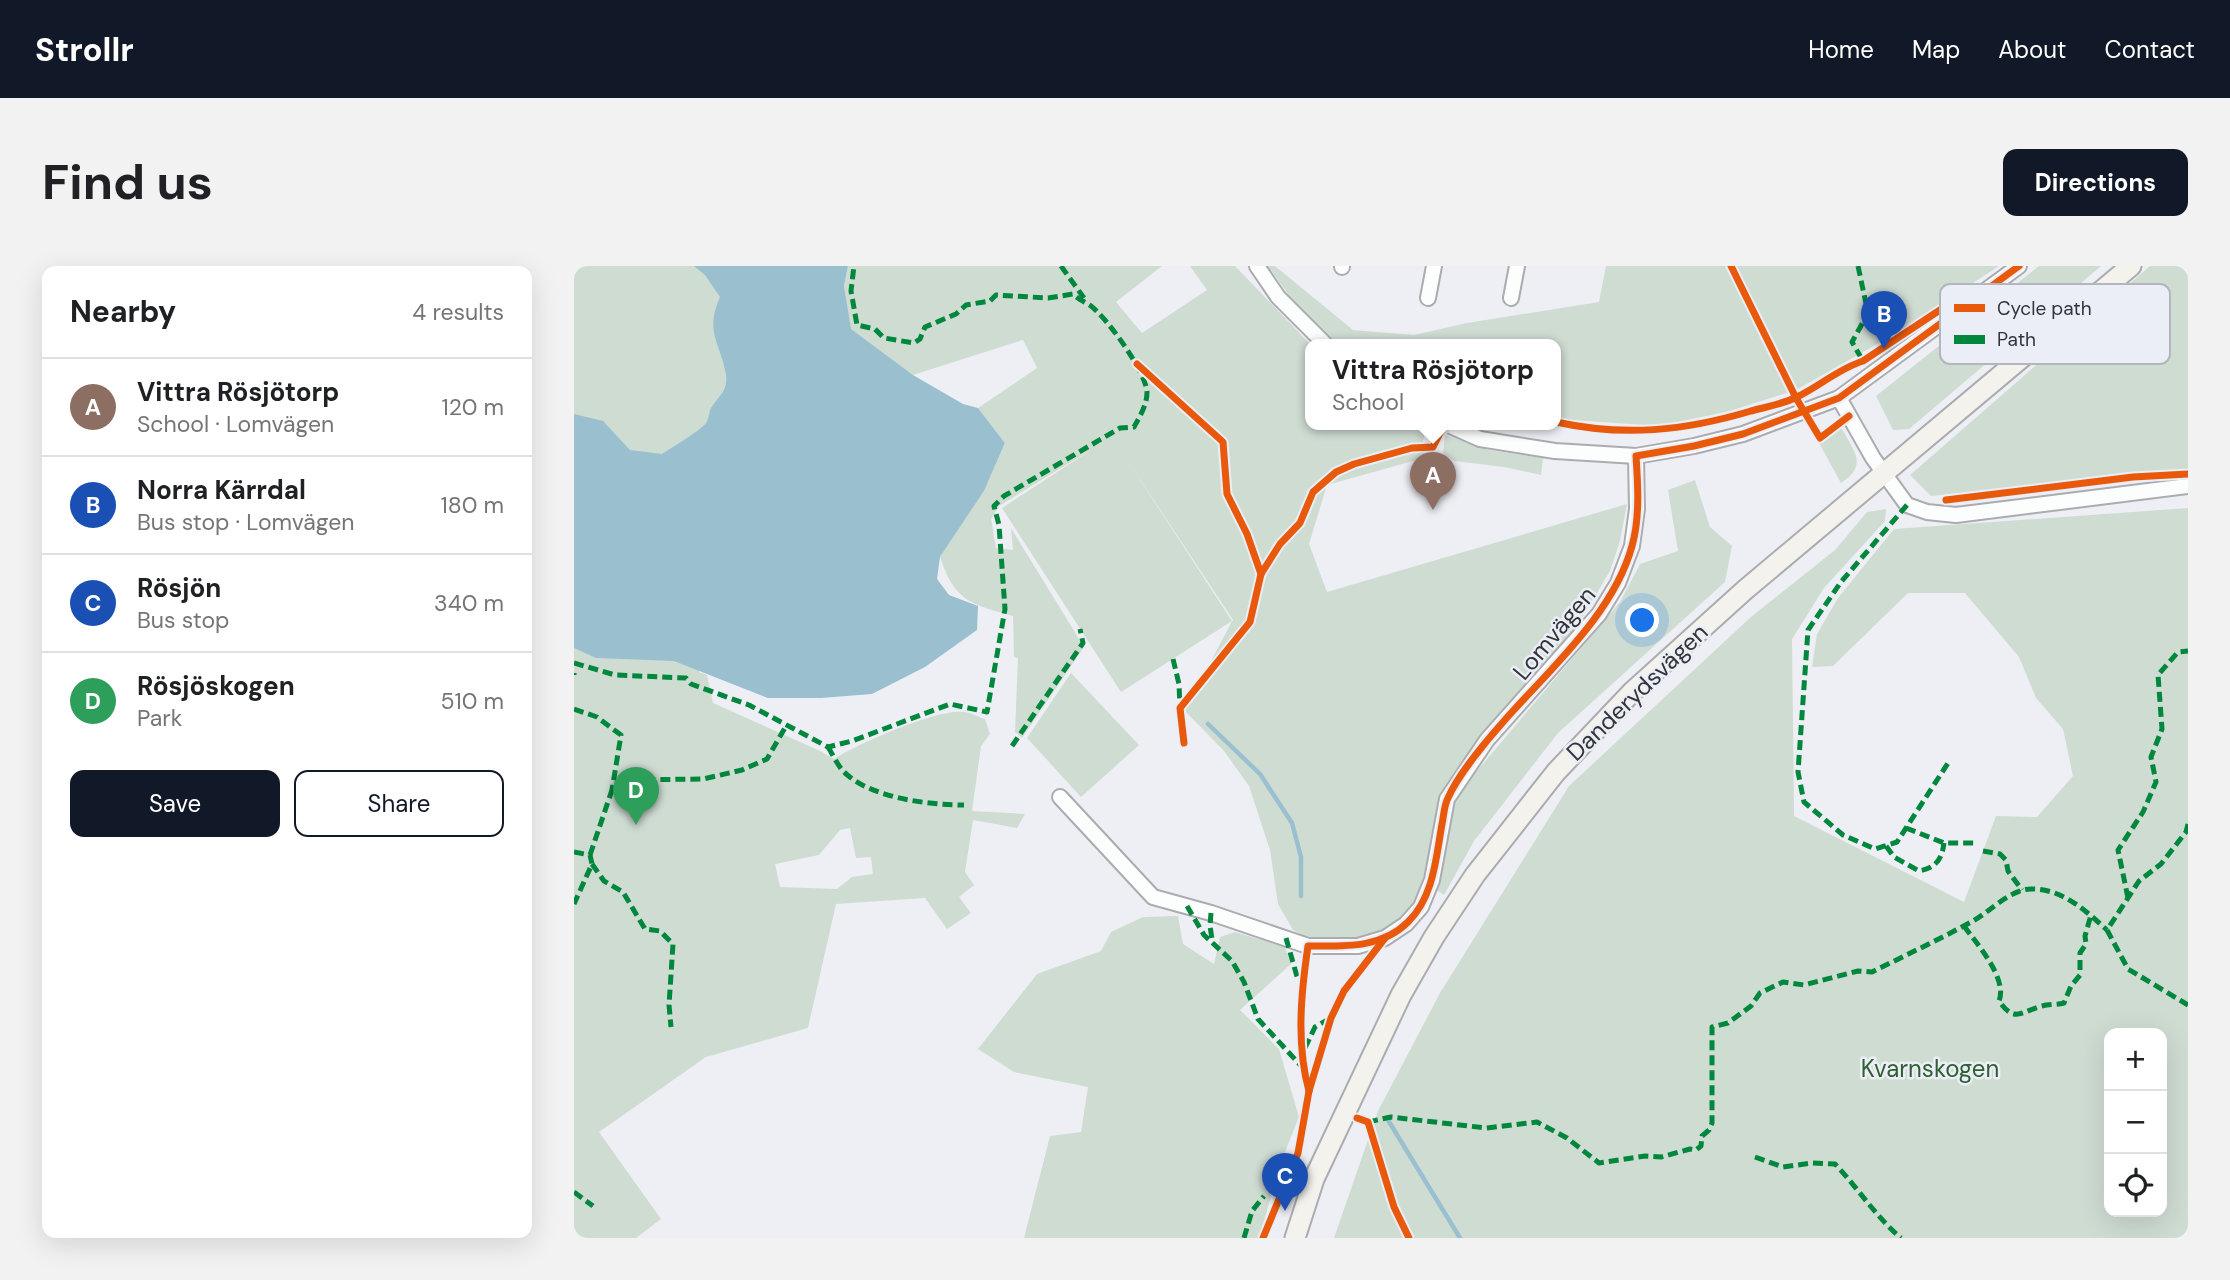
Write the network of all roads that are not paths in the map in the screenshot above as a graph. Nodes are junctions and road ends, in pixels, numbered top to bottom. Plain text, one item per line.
1 (1257, 266) edge
2 (1434, 266) edge
3 (1517, 266) edge
4 (2019, 266) edge
5 (2131, 266) edge
6 (1994, 284) edge
7 (2110, 284) edge
8 (1428, 298) dead end
9 (1511, 298) dead end
10 (1940, 324) edge
11 (1320, 339) edge
12 (2015, 364) edge
13 (1839, 398) junction
14 (1460, 430) edge
15 (1636, 456) junction
16 (1884, 474) junction
17 (2188, 486) edge
18 (1060, 797) dead end
19 (1295, 1238) edge

1 - 11 street
2 - 8 street
3 - 9 street
4 - 6 street
5 - 7 main road, Danderydsvägen
10 - 13 street
12 - 16 main road, Danderydsvägen
13 - 15 street
13 - 16 street
14 - 15 street
15 - 18 street, Lomvägen
16 - 17 street
16 - 19 main road, Danderydsvägen

